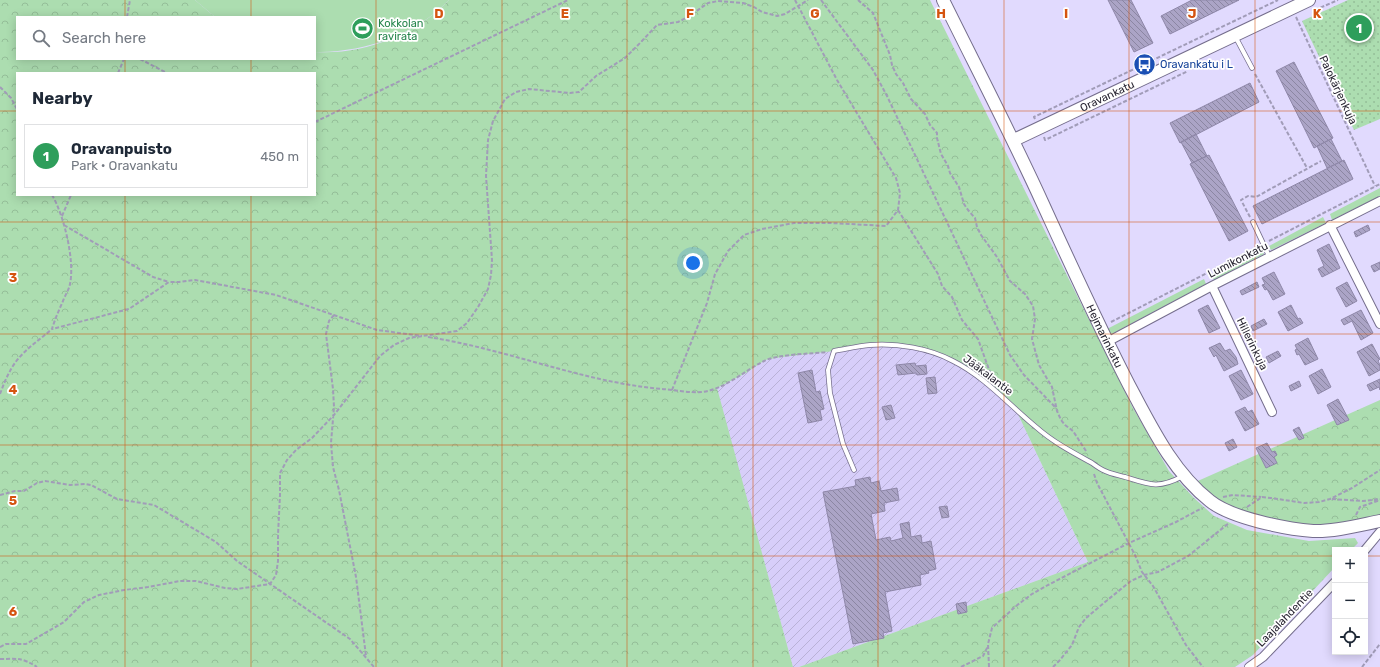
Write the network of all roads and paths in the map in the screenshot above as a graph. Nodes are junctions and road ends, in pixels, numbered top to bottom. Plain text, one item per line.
1 (130, 0) edge
2 (568, 0) edge
3 (795, 0) edge
4 (808, 0) edge
5 (821, 0) edge
6 (858, 0) edge
7 (942, 0) edge
8 (1309, 0) edge
9 (798, 5) junction
10 (1291, 8) junction
11 (127, 16) edge
12 (1234, 35) junction
13 (124, 60) edge
14 (142, 60) edge
15 (1252, 68) joint
16 (118, 72) edge
17 (165, 72) edge
18 (0, 87) edge
19 (16, 107) edge
20 (316, 122) edge
21 (1014, 140) junction
22 (1321, 161) dead end
23 (1307, 168) junction
24 (1380, 184) edge
25 (1375, 186) junction
26 (52, 196) edge
27 (71, 196) edge
28 (1380, 201) edge
29 (898, 210) junction
30 (62, 216) junction
31 (1253, 222) joint
32 (64, 225) junction
33 (1330, 226) junction
34 (1263, 244) junction
35 (1270, 256) junction
36 (170, 282) junction
37 (1212, 286) junction
38 (334, 315) junction
39 (1380, 324) edge
40 (1100, 328) junction
41 (52, 329) junction
42 (425, 336) junction
43 (1107, 342) junction
44 (834, 351) junction
45 (672, 390) junction
46 (996, 390) junction
47 (0, 394) edge
48 (1057, 409) junction
49 (1272, 412) dead end
50 (334, 415) junction
51 (1091, 463) junction
52 (854, 470) dead end
53 (1380, 470) edge
54 (1184, 476) junction
55 (0, 495) edge
56 (1262, 498) junction
57 (1330, 499) junction
58 (1380, 499) edge
59 (1211, 502) junction
60 (1238, 515) junction
61 (1380, 521) edge
62 (1354, 527) junction
63 (1380, 532) edge
64 (1129, 543) junction
65 (1368, 547) edge
66 (1144, 575) junction
67 (1334, 583) edge
68 (270, 584) junction
69 (988, 644) junction
70 (1380, 644) edge
71 (0, 646) edge
72 (366, 658) junction
73 (0, 659) edge
74 (37, 667) edge
75 (374, 667) edge
76 (962, 667) edge
77 (989, 667) edge
78 (1053, 667) edge
79 (1203, 667) edge
80 (1248, 667) edge
81 (1362, 667) edge

1 - 11 path
2 - 20 path
3 - 9 path
4 - 9 path
5 - 48 path
6 - 48 path
7 - 21 street, Hejmarinkatu
8 - 10 street, Oravankatu
9 - 29 path
9 - 42 path
10 - 12 street, Oravankatu
10 - 25 path, Palokärjenkuja
12 - 15 lane
12 - 21 street, Oravankatu
13 - 16 path
14 - 17 path
15 - 23 path
18 - 19 path
21 - 40 street, Hejmarinkatu
22 - 23 path
23 - 31 path
24 - 25 path
25 - 34 path
26 - 30 path
27 - 30 path
28 - 33 street, Lumikonkatu
29 - 45 path
29 - 46 path
30 - 32 path
31 - 34 lane
32 - 36 path
32 - 41 path
33 - 35 street, Lumikonkatu
33 - 39 street
34 - 35 lane
34 - 40 path
35 - 37 street, Lumikonkatu
36 - 38 path
36 - 41 path
37 - 43 street, Lumikonkatu
37 - 49 street, Hillerinkuja
38 - 42 path
38 - 50 path
40 - 43 street, Hejmarinkatu
41 - 47 path
42 - 45 path
42 - 50 path
43 - 54 street, Hejmarinkatu
44 - 45 path
44 - 46 lane, Jääkalantie
44 - 52 lane
46 - 51 lane, Jääkalantie
48 - 51 path
50 - 68 path
50 - 72 path
51 - 54 lane, Jääkalantie
51 - 64 path
53 - 57 path
54 - 59 street, Hejmarinkatu
55 - 68 path
56 - 57 path
56 - 59 path
56 - 60 path
57 - 58 path
58 - 62 path
59 - 60 street, Hejmarinkatu
59 - 64 path
60 - 62 street, Hejmarinkatu
60 - 66 path
61 - 62 street, Hejmarinkatu
63 - 65 street
64 - 66 path
64 - 69 path
66 - 78 path
66 - 79 path
67 - 80 street, Laajalahdentie
68 - 71 path
68 - 72 path
69 - 76 path
69 - 77 path
70 - 81 path
72 - 75 path
73 - 74 path

